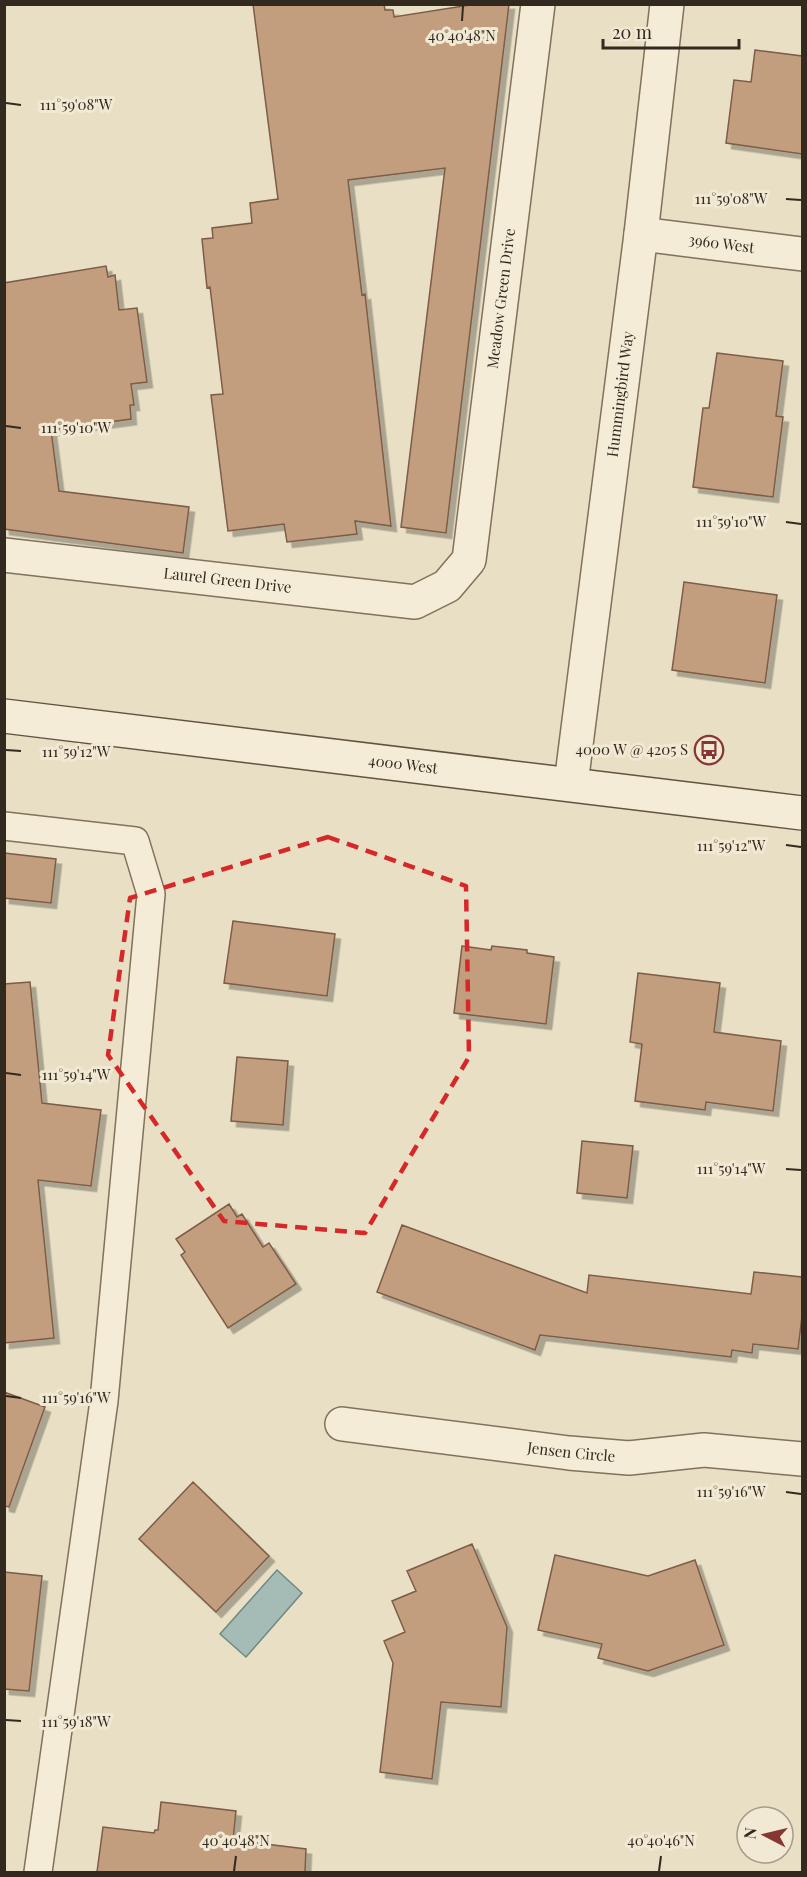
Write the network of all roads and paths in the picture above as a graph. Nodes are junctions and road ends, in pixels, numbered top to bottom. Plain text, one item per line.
1 (538, 4) edge
2 (667, 4) edge
3 (641, 234) junction
4 (802, 254) edge
5 (4, 555) edge
6 (447, 586) joint
7 (4, 716) edge
8 (571, 784) junction
9 (802, 813) edge
10 (4, 825) edge
11 (342, 1424) dead end
12 (802, 1460) edge
13 (38, 1872) edge

1 - 6 street, Meadow Green Drive
2 - 3 street, Hummingbird Way
3 - 4 street, 3960 West
3 - 8 street, Hummingbird Way
5 - 6 street, Laurel Green Drive
7 - 8 street, 4000 West
8 - 9 street, 4000 West
10 - 13 lane
11 - 12 street, Jensen Circle

